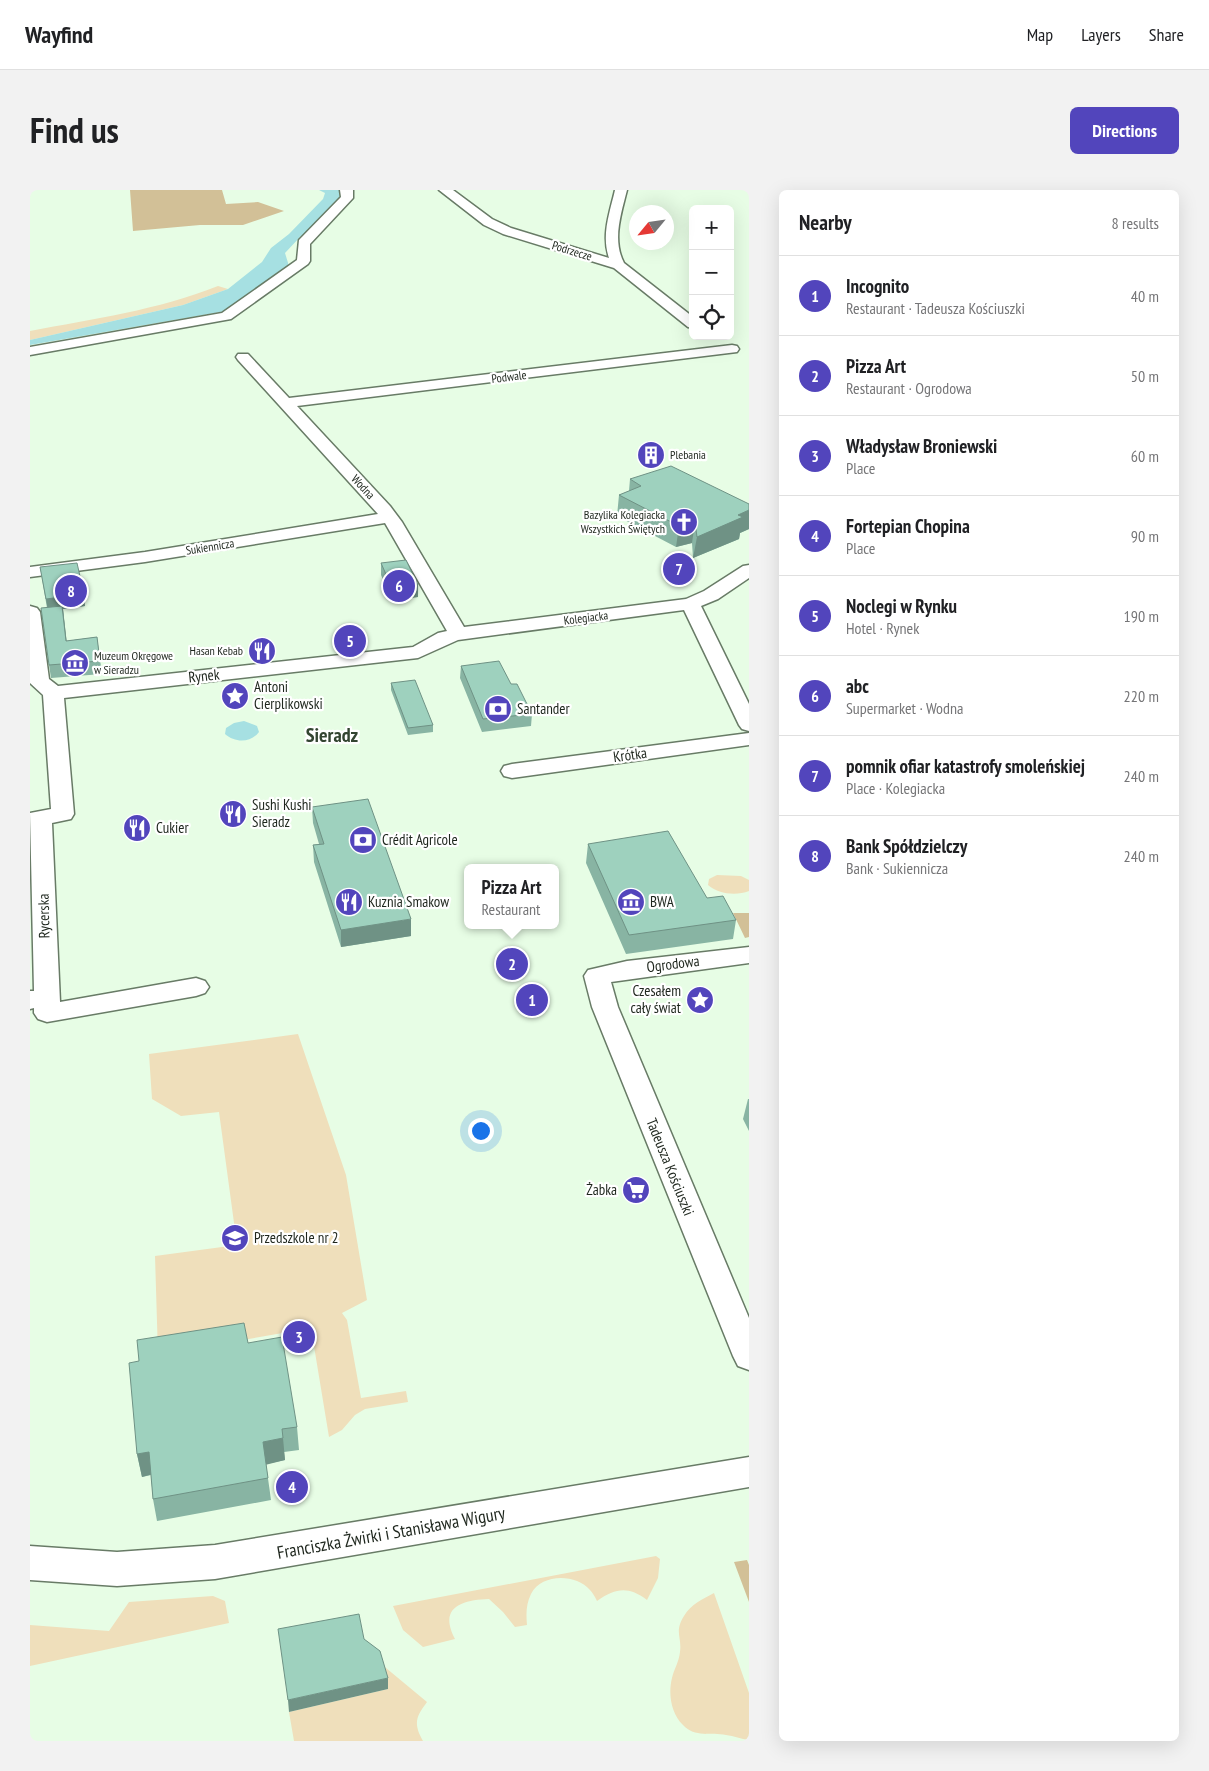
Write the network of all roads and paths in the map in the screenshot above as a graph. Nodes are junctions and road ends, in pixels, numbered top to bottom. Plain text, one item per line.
1 (346, 190) edge
2 (445, 190) edge
3 (621, 190) edge
4 (619, 265) junction
5 (689, 321) edge
6 (718, 340) edge
7 (30, 352) edge
8 (243, 357) dead end
9 (285, 403) junction
10 (390, 516) junction
11 (749, 570) edge
12 (30, 572) edge
13 (690, 604) junction
14 (30, 612) edge
15 (458, 634) junction
16 (418, 652) joint
17 (52, 693) junction
18 (749, 725) edge
19 (749, 740) edge
20 (512, 771) dead end
21 (45, 817) edge
22 (749, 955) edge
23 (597, 976) joint
24 (196, 987) dead end
25 (38, 999) edge
26 (749, 1356) edge
27 (749, 1472) edge
28 (30, 1562) edge

1 - 7 street
2 - 4 street, Podrzecze
3 - 4 street
4 - 5 street, Podrzecze
6 - 9 street, Podwale
8 - 9 street, Wodna
9 - 10 street, Wodna
10 - 12 street, Sukiennicza
10 - 15 street, Wodna
11 - 13 street, Kolegiacka
13 - 15 street, Kolegiacka
13 - 18 street
14 - 17 street
15 - 16 street, Kolegiacka
16 - 17 street, Rynek
17 - 21 street
19 - 20 street, Krótka
21 - 25 street, Rycerska
22 - 23 street, Ogrodowa
23 - 26 street, Tadeusza Kościuszki
24 - 25 street
27 - 28 street, Franciszka Żwirki i Stanisława Wigury

